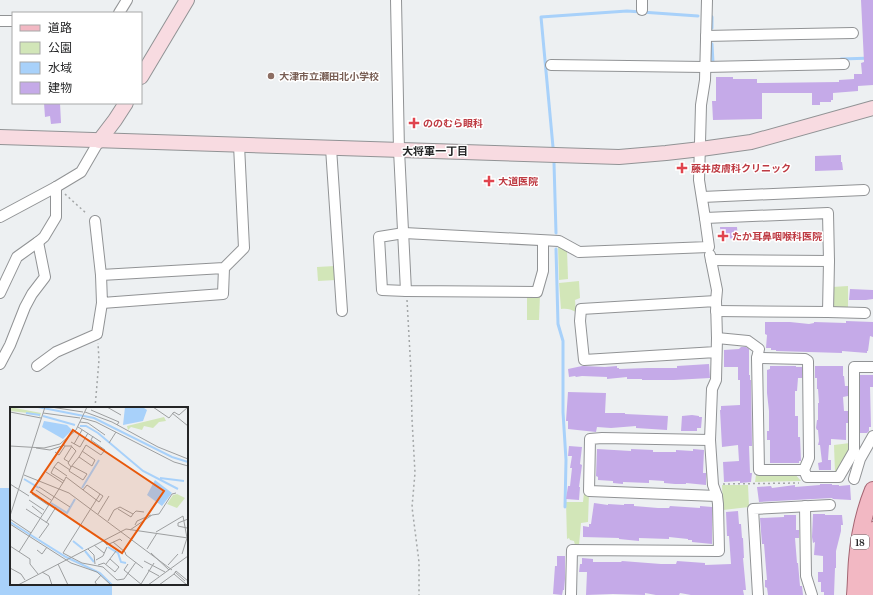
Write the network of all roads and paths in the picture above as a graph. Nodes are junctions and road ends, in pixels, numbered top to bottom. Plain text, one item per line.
1 (127, 0) edge
2 (396, 0) edge
3 (707, 0) edge
4 (183, 1) edge
5 (120, 12) edge
6 (0, 21) edge
7 (12, 22) edge
8 (853, 33) dead end
9 (706, 36) junction
10 (844, 64) dead end
11 (551, 66) dead end
12 (705, 67) junction
13 (142, 75) edge
14 (125, 104) edge
15 (873, 108) edge
16 (0, 137) edge
17 (99, 140) junction
18 (239, 145) junction
19 (331, 148) junction
20 (700, 149) junction
21 (399, 150) junction
22 (56, 189) junction
23 (864, 190) dead end
24 (702, 196) junction
25 (0, 217) edge
26 (705, 218) junction
27 (95, 221) joint
28 (404, 233) junction
29 (543, 240) junction
30 (38, 242) junction
31 (709, 248) junction
32 (711, 260) junction
33 (829, 262) junction
34 (224, 268) junction
35 (101, 275) junction
36 (406, 291) junction
37 (0, 293) edge
38 (102, 303) junction
39 (716, 306) junction
40 (342, 311) dead end
41 (828, 312) junction
42 (865, 313) dead end
43 (97, 334) junction
44 (717, 338) junction
45 (716, 352) junction
46 (757, 358) junction
47 (0, 364) edge
48 (37, 366) dead end
49 (873, 367) edge
50 (95, 407) edge
51 (873, 436) edge
52 (710, 440) junction
53 (806, 473) junction
54 (854, 479) dead end
55 (722, 484) dead end
56 (873, 490) edge
57 (717, 496) junction
58 (830, 505) dead end
59 (805, 506) junction
60 (873, 530) edge
61 (418, 595) edge
62 (571, 595) edge
63 (758, 595) edge
64 (812, 595) edge
65 (855, 595) edge
66 (867, 595) edge

1 - 5 street
2 - 21 street
3 - 9 street
4 - 13 street
6 - 7 street
8 - 9 street
9 - 12 street
10 - 12 street
11 - 12 street
12 - 20 street
14 - 17 street
15 - 20 street
16 - 17 street
17 - 18 street
17 - 22 street
18 - 19 street
18 - 34 street
19 - 21 street
19 - 40 street
20 - 21 street
20 - 24 street
21 - 28 street
22 - 25 street
22 - 27 path
22 - 30 street
23 - 24 street
24 - 26 street
26 - 31 street
26 - 33 street
27 - 35 street
28 - 29 street
28 - 36 street
28 - 36 street
29 - 31 street
29 - 36 street
30 - 37 street
30 - 47 street
31 - 32 street
32 - 33 street
32 - 39 street
33 - 41 street
34 - 35 street
34 - 38 street
35 - 38 street
36 - 61 path
38 - 43 street
39 - 41 street
39 - 44 street
39 - 45 street
41 - 42 street
43 - 48 street
43 - 50 path
44 - 45 street
44 - 46 street
45 - 52 street
46 - 53 street
46 - 53 street
49 - 53 street
51 - 54 street
52 - 57 street
52 - 57 street
53 - 55 path
56 - 65 main road, 18
57 - 62 street
58 - 59 street
59 - 63 street
59 - 64 street
60 - 66 main road, 18

